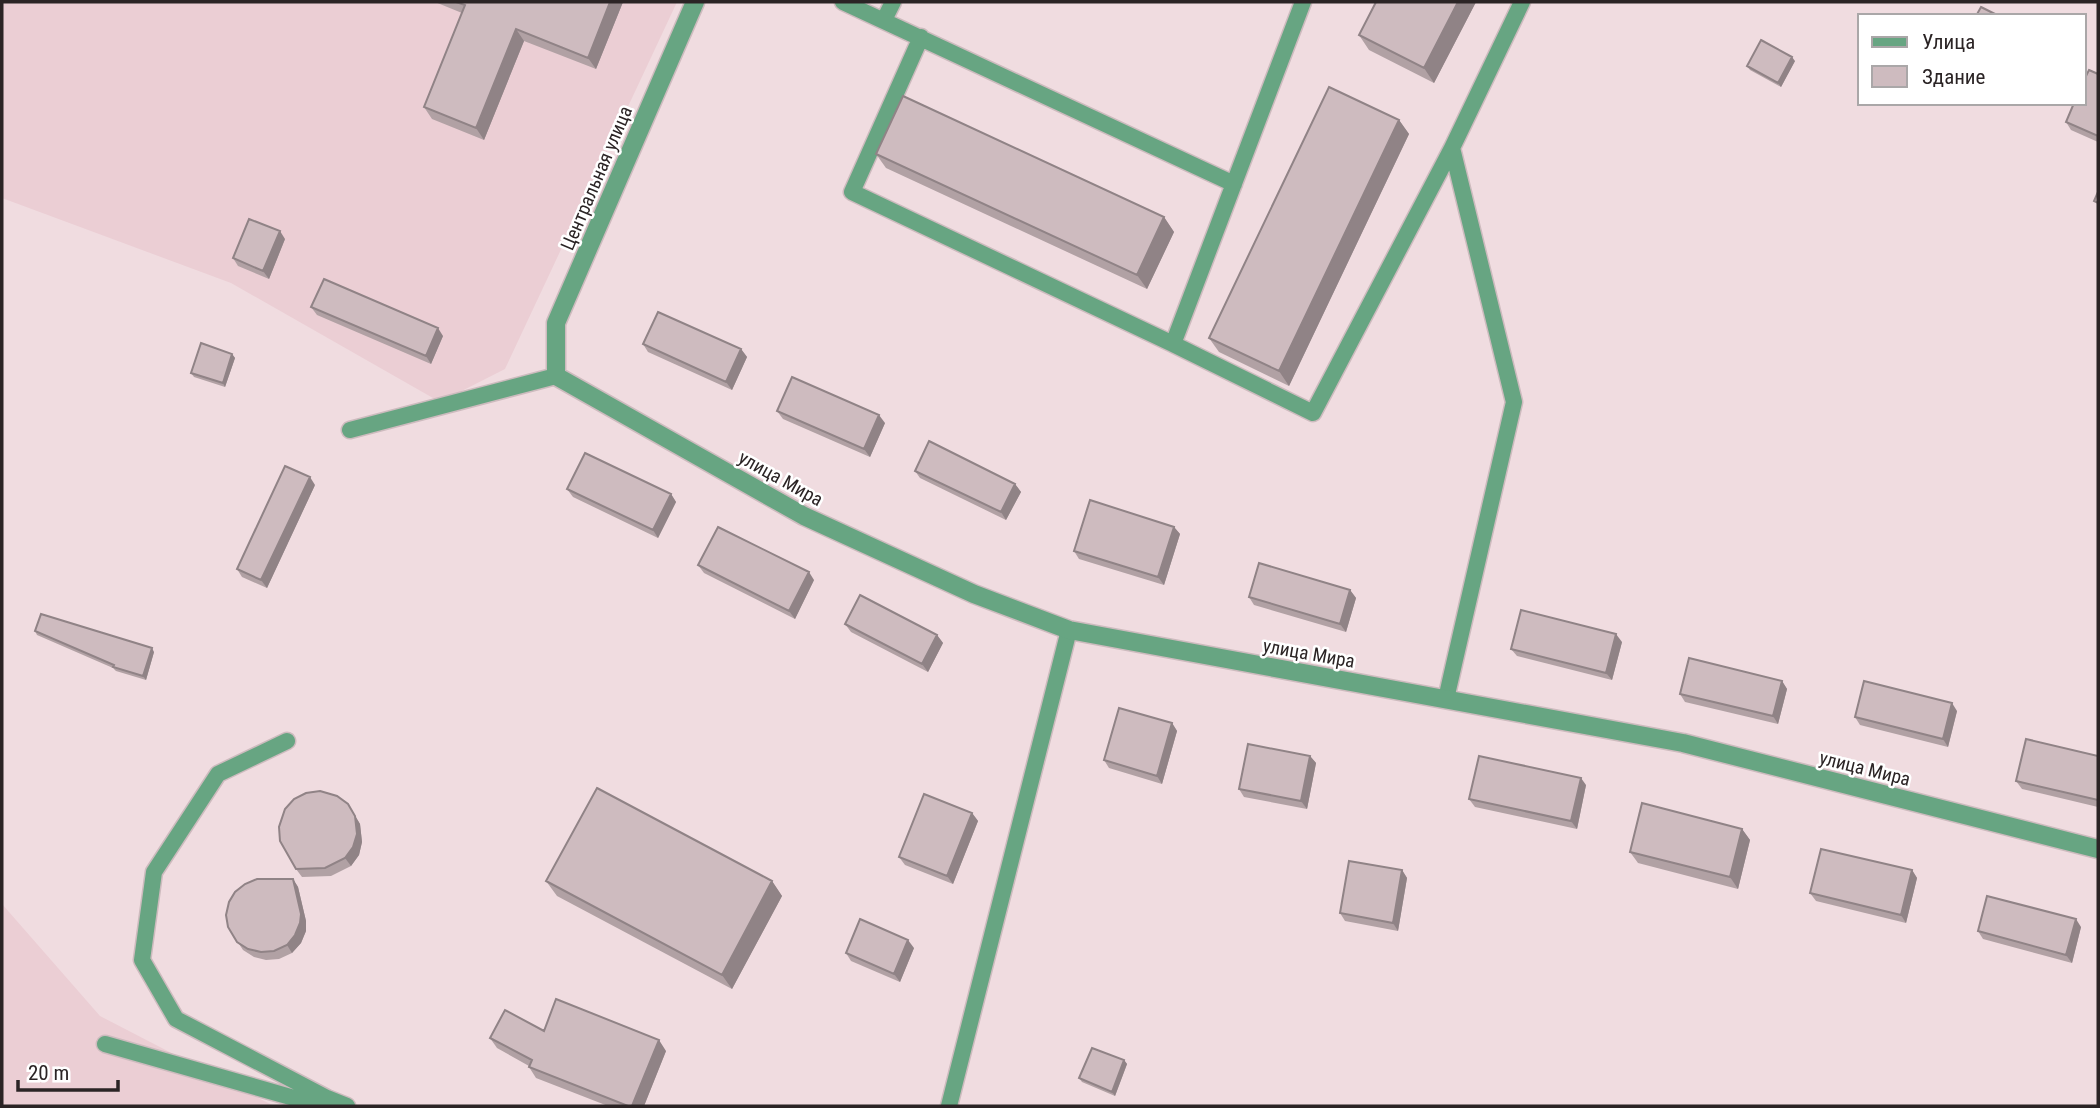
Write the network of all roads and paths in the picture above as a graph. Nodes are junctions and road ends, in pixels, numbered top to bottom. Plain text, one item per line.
1 (695, 2) edge
2 (843, 2) edge
3 (893, 2) edge
4 (1303, 2) edge
5 (1522, 2) edge
6 (884, 20) junction
7 (921, 37) junction
8 (1452, 148) junction
9 (1234, 184) junction
10 (1173, 344) junction
11 (556, 376) junction
12 (349, 430) dead end
13 (1069, 630) junction
14 (1446, 699) junction
15 (287, 741) dead end
16 (2098, 849) edge
17 (105, 1044) dead end
18 (322, 1106) edge
19 (347, 1106) edge
20 (949, 1106) edge

1 - 11 street, Центральная улица
2 - 6 lane
3 - 6 lane
4 - 9 lane
5 - 8 lane
6 - 7 lane
7 - 9 lane
7 - 10 lane
8 - 10 lane
8 - 14 lane
9 - 10 lane
11 - 12 lane
11 - 13 street, улица Мира
13 - 14 street, улица Мира
13 - 20 lane
14 - 16 street, улица Мира
15 - 19 lane
17 - 18 lane

